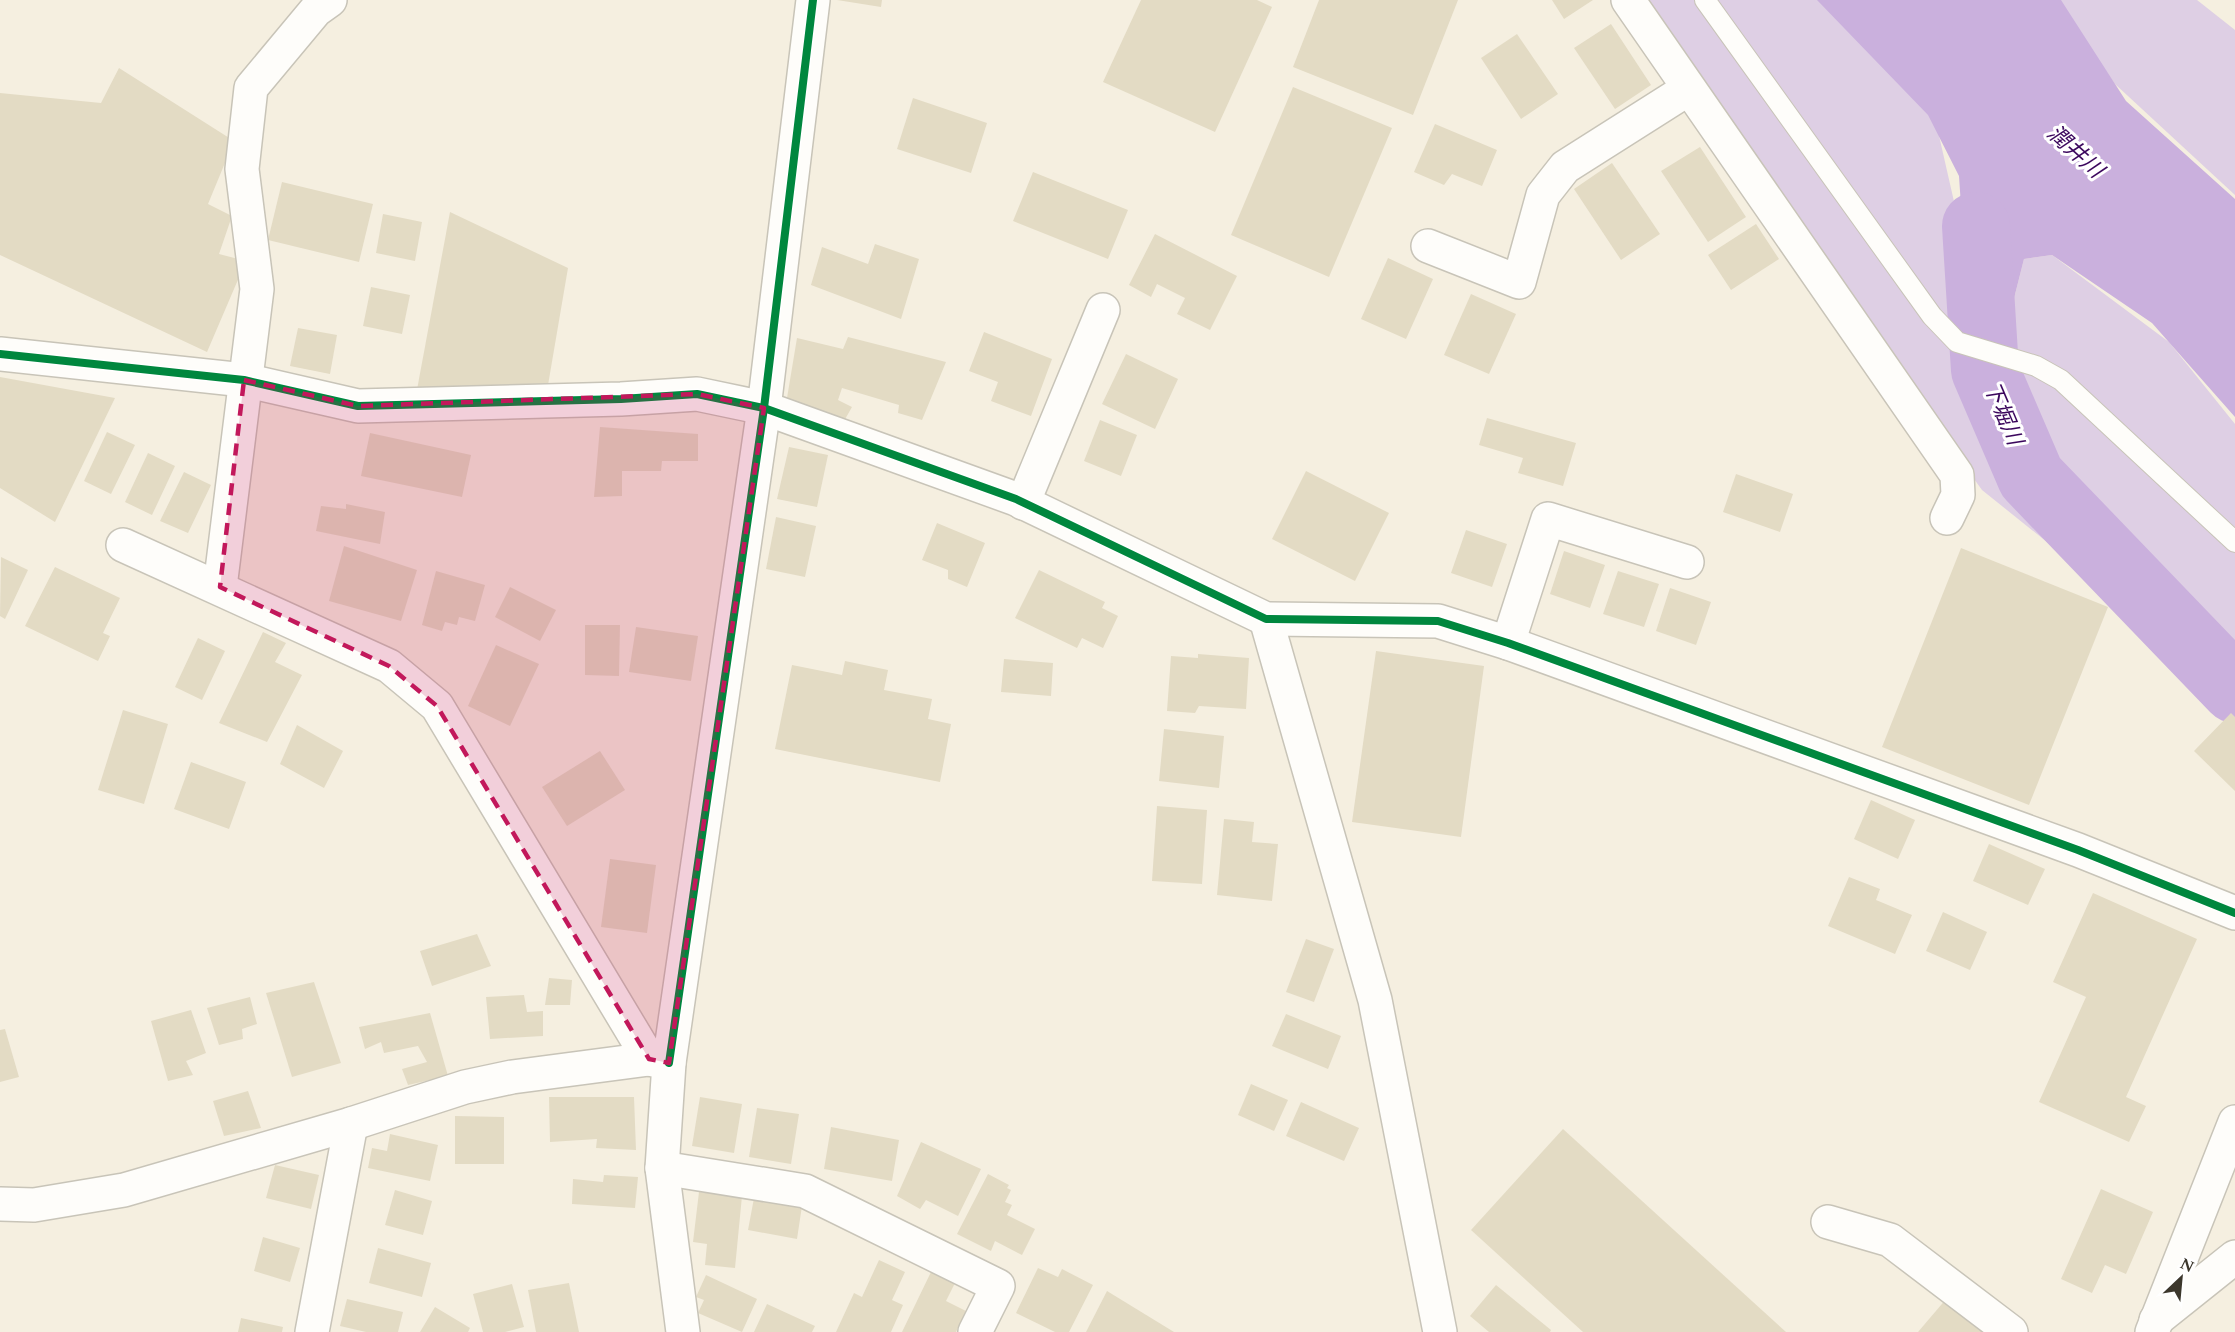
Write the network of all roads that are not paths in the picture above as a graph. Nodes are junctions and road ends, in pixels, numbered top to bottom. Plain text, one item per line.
1 (330, 0) edge
2 (813, 0) edge
3 (1628, 0) edge
4 (1705, 0) edge
5 (1688, 89) junction
6 (1428, 246) dead end
7 (1103, 310) dead end
8 (0, 354) edge
9 (244, 380) junction
10 (764, 408) junction
11 (1023, 502) junction
12 (1947, 518) dead end
13 (2235, 542) edge
14 (123, 544) dead end
15 (1687, 562) dead end
16 (220, 587) junction
17 (1266, 619) junction
18 (1508, 643) junction
19 (2235, 913) edge
20 (659, 1061) junction
21 (2235, 1122) edge
22 (351, 1124) junction
23 (662, 1168) junction
24 (0, 1204) edge
25 (1828, 1222) dead end
26 (2235, 1257) edge
27 (2154, 1326) edge
28 (312, 1332) edge
29 (683, 1332) edge
30 (975, 1332) edge
31 (1440, 1332) edge
32 (2011, 1332) edge

1 - 9 street
2 - 10 street
3 - 5 street
4 - 13 lane
5 - 6 street
5 - 12 street
7 - 11 street
8 - 9 street
9 - 10 street
9 - 16 street
10 - 11 street
10 - 20 street
11 - 17 street
14 - 16 street
15 - 18 street
16 - 20 street
17 - 18 street
17 - 31 street
18 - 19 street
20 - 22 street
20 - 23 street
21 - 27 street
22 - 24 street
22 - 28 street
23 - 29 street
23 - 30 street
25 - 32 street
26 - 27 street

